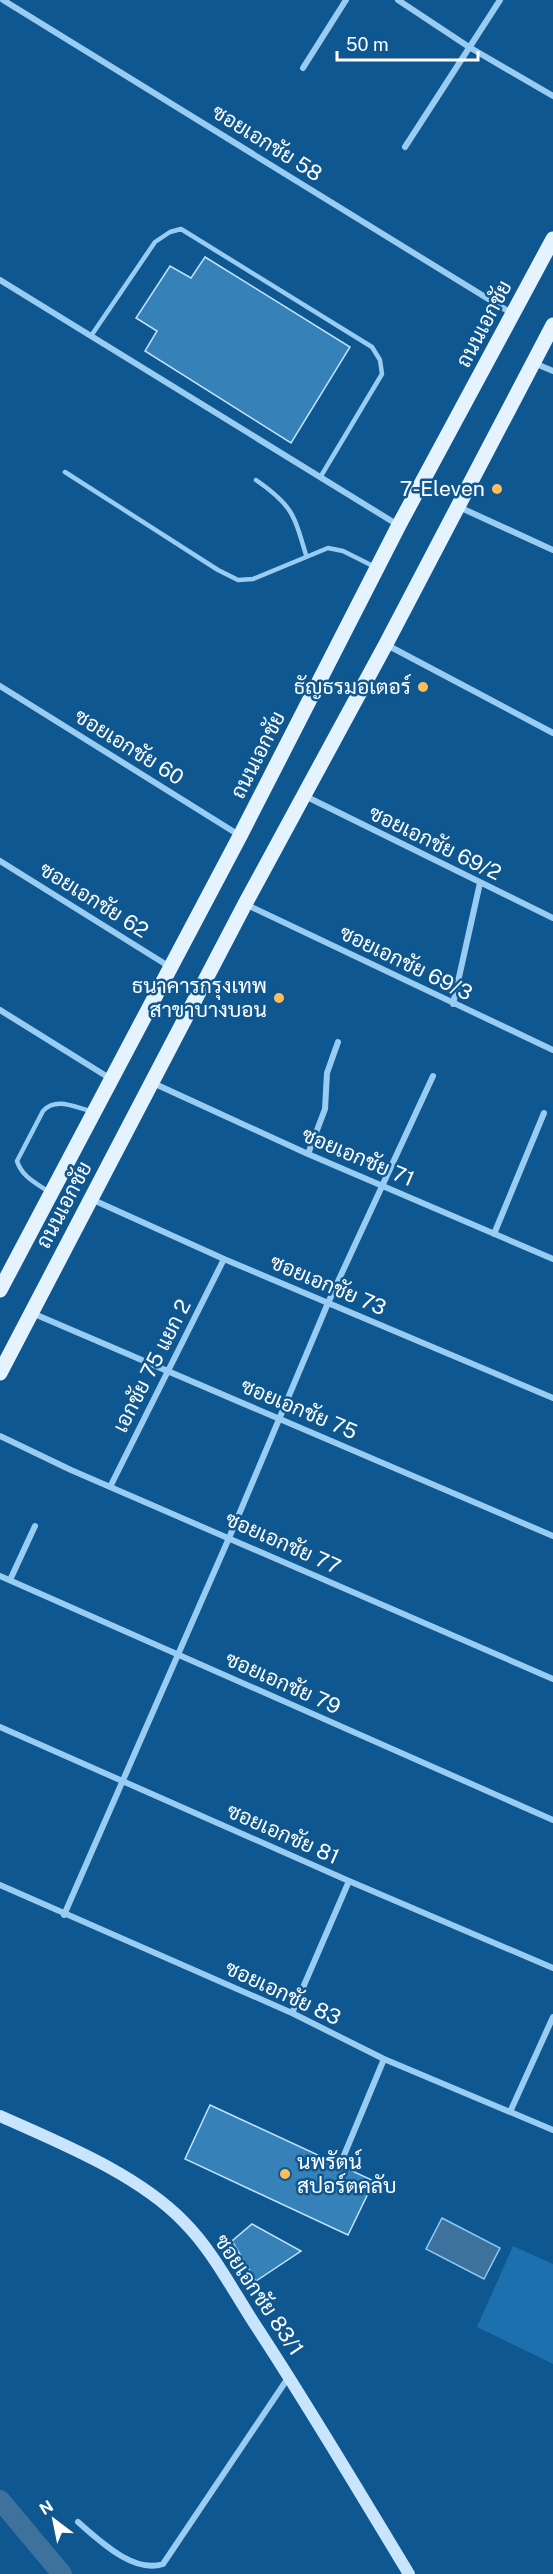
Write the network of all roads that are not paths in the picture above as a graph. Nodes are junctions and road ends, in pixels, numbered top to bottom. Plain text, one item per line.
1 (3, 0) edge
2 (346, 0) edge
3 (398, 0) edge
4 (500, 0) edge
5 (470, 46) junction
6 (303, 68) dead end
7 (553, 96) edge
8 (405, 147) dead end
9 (553, 239) edge
10 (0, 280) edge
11 (514, 314) junction
12 (553, 325) edge
13 (90, 336) junction
14 (533, 362) junction
15 (553, 371) edge
16 (65, 472) dead end
17 (321, 476) junction
18 (256, 480) dead end
19 (459, 507) junction
20 (399, 525) junction
21 (553, 550) edge
22 (306, 555) junction
23 (377, 568) junction
24 (386, 644) junction
25 (0, 686) edge
26 (553, 733) edge
27 (303, 795) junction
28 (240, 836) junction
29 (0, 861) edge
30 (480, 883) junction
31 (245, 904) junction
32 (553, 918) edge
33 (170, 967) junction
34 (453, 1004) junction
35 (0, 1010) edge
36 (338, 1042) dead end
37 (553, 1050) edge
38 (433, 1077) dead end
39 (111, 1079) junction
40 (151, 1082) junction
41 (94, 1111) junction
42 (544, 1113) dead end
43 (308, 1154) junction
44 (384, 1186) junction
45 (51, 1193) junction
46 (91, 1198) junction
47 (494, 1234) junction
48 (224, 1259) junction
49 (553, 1259) edge
50 (4, 1270) edge
51 (0, 1290) edge
52 (328, 1303) junction
53 (31, 1312) junction
54 (169, 1370) junction
55 (0, 1372) edge
56 (553, 1398) edge
57 (278, 1419) junction
58 (0, 1436) edge
59 (110, 1486) junction
60 (35, 1526) dead end
61 (553, 1536) edge
62 (229, 1538) junction
63 (0, 1576) edge
64 (10, 1580) junction
65 (177, 1655) junction
66 (553, 1679) edge
67 (0, 1727) edge
68 (122, 1780) junction
69 (553, 1820) edge
70 (349, 1881) junction
71 (0, 1885) edge
72 (64, 1915) junction
73 (553, 1968) edge
74 (292, 2013) junction
75 (553, 2017) edge
76 (384, 2059) junction
77 (510, 2112) junction
78 (0, 2116) edge
79 (553, 2130) edge
80 (342, 2160) dead end
81 (289, 2376) junction
82 (78, 2522) dead end
83 (409, 2574) edge

1 - 11 street, ซอยเอกชัย 58
2 - 6 street
3 - 5 street
4 - 5 street
5 - 7 street
5 - 8 street
9 - 11 main road, ถนนเอกชัย
10 - 13 street
11 - 20 main road, ถนนเอกชัย
12 - 14 main road, ถนนเอกชัย
13 - 17 street
13 - 17 lane
14 - 15 street
14 - 19 main road, ถนนเอกชัย
16 - 22 lane
17 - 20 street
18 - 22 lane
19 - 21 street
19 - 24 main road, ถนนเอกชัย
20 - 23 main road, ถนนเอกชัย
22 - 23 lane
23 - 28 main road, ถนนเอกชัย
24 - 26 street
24 - 27 main road, ถนนเอกชัย
25 - 28 street, ซอยเอกชัย 60
27 - 30 street, ซอยเอกชัย 69/2
27 - 31 main road, ถนนเอกชัย
28 - 33 main road, ถนนเอกชัย
29 - 33 street, ซอยเอกชัย 62
30 - 32 street, ซอยเอกชัย 69/2
30 - 34 street
31 - 34 street, ซอยเอกชัย 69/3
31 - 40 main road, ถนนเอกชัย
33 - 39 main road, ถนนเอกชัย
34 - 37 street, ซอยเอกชัย 69/3
35 - 39 street
36 - 43 street
38 - 44 street
39 - 41 main road, ถนนเอกชัย
40 - 43 street, ซอยเอกชัย 71
40 - 46 main road, ถนนเอกชัย
41 - 45 main road, ถนนเอกชัย
41 - 45 lane
42 - 47 street
43 - 44 street, ซอยเอกชัย 71
44 - 47 street, ซอยเอกชัย 71
44 - 52 street
45 - 50 main road, ถนนเอกชัย
46 - 48 street, ซอยเอกชัย 73
46 - 53 main road, ถนนเอกชัย
47 - 49 street, ซอยเอกชัย 71
48 - 52 street, ซอยเอกชัย 73
48 - 54 street, เอกชัย 75 แยก 2
50 - 51 main road, ถนนเอกชัย
52 - 56 street, ซอยเอกชัย 73
52 - 57 street
53 - 54 street, ซอยเอกชัย 75
53 - 55 main road, ถนนเอกชัย
54 - 57 street, ซอยเอกชัย 75
54 - 59 street, เอกชัย 75 แยก 2
57 - 61 street, ซอยเอกชัย 75
57 - 62 street
58 - 59 street, ซอยเอกชัย 77
59 - 62 street, ซอยเอกชัย 77
60 - 64 street
62 - 65 street
62 - 66 street, ซอยเอกชัย 77
63 - 64 street, ซอยเอกชัย 79
64 - 65 street, ซอยเอกชัย 79
65 - 68 street
65 - 69 street, ซอยเอกชัย 79
67 - 68 street, ซอยเอกชัย 81
68 - 70 street, ซอยเอกชัย 81
68 - 72 street
70 - 73 street, ซอยเอกชัย 81
70 - 74 street
71 - 72 street, ซอยเอกชัย 83
72 - 74 street, ซอยเอกชัย 83
74 - 76 street, ซอยเอกชัย 83
75 - 77 street
76 - 77 street, ซอยเอกชัย 83
76 - 80 street
77 - 79 street, ซอยเอกชัย 83
78 - 81 street, ซอยเอกชัย 83/1
81 - 82 street
81 - 83 street, ซอยเอกชัย 83/1

